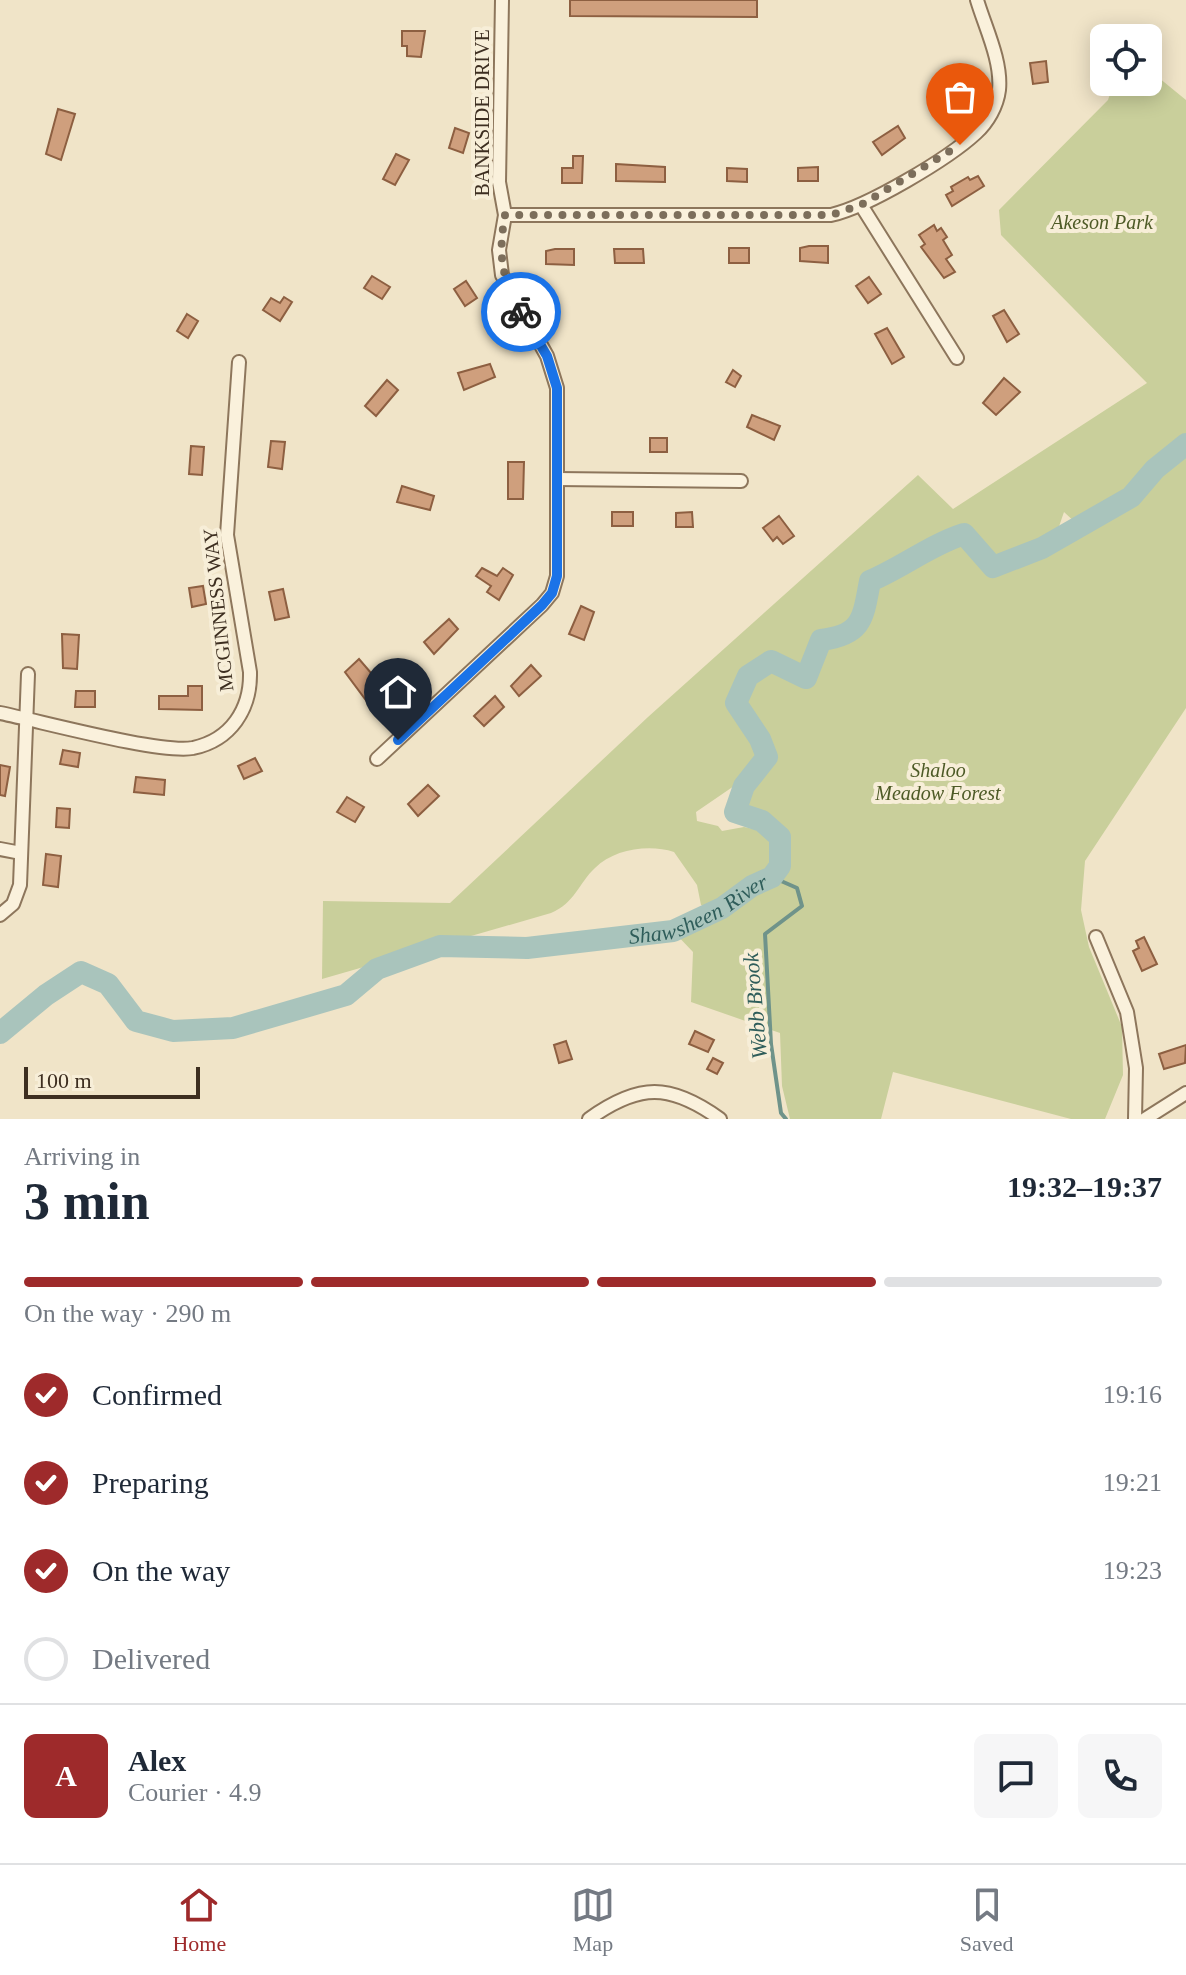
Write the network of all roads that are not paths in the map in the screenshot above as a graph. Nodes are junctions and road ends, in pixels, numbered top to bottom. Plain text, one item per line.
1 (502, 0) edge
2 (977, 0) edge
3 (861, 205) junction
4 (505, 215) junction
5 (957, 358) dead end
6 (239, 362) dead end
7 (557, 479) junction
8 (741, 481) dead end
9 (28, 674) dead end
10 (0, 713) edge
11 (24, 718) junction
12 (377, 759) dead end
13 (0, 849) edge
14 (21, 853) junction
15 (0, 915) edge
16 (1096, 937) dead end
17 (1186, 1093) edge
18 (589, 1119) edge
19 (720, 1119) edge
20 (1135, 1119) edge
21 (1145, 1119) edge

1 - 4 street, BANKSIDE DRIVE
2 - 3 street
3 - 4 street
3 - 5 street
4 - 7 street, BANKSIDE DRIVE
6 - 11 street, MCGINNESS WAY
7 - 8 street
7 - 12 street, BANKSIDE DRIVE
9 - 11 street
10 - 11 street
11 - 14 street
13 - 14 street
14 - 15 street
16 - 20 street
17 - 21 street
18 - 19 street

